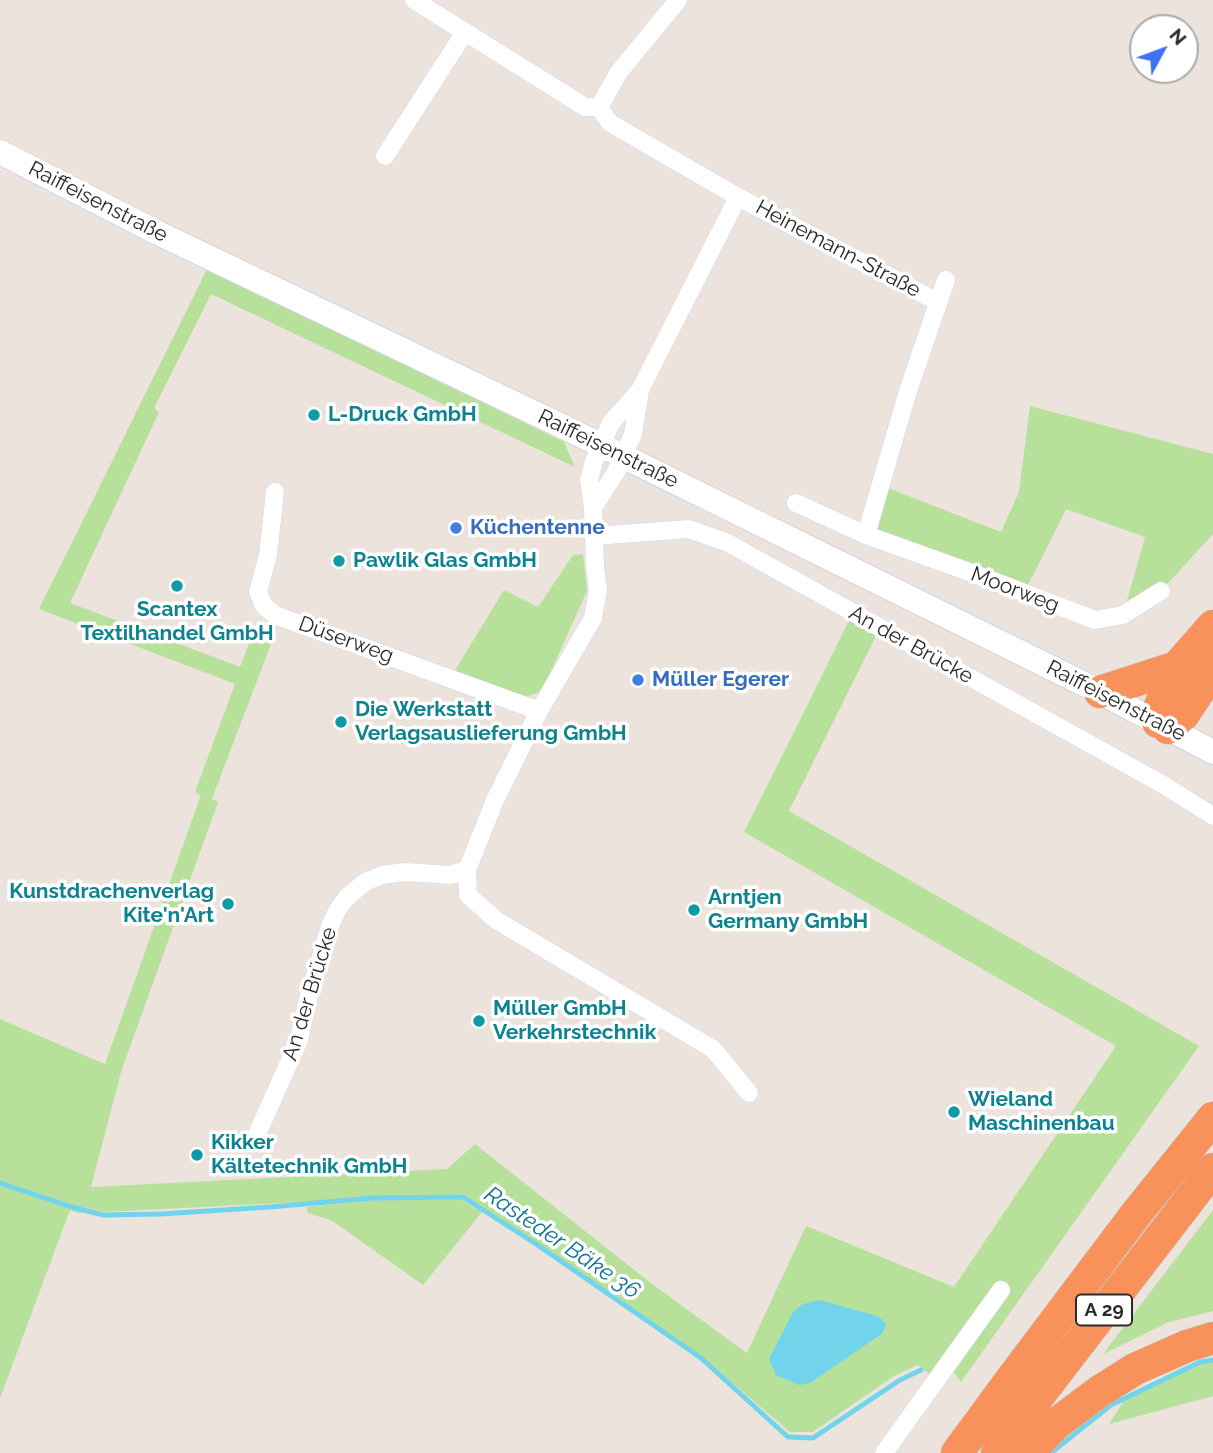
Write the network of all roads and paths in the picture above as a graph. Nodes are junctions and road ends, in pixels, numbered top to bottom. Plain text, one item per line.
1 (414, 0) edge
2 (678, 0) edge
3 (465, 32) junction
4 (599, 107) junction
5 (0, 152) edge
6 (385, 156) dead end
7 (738, 197) junction
8 (946, 280) dead end
9 (938, 302) junction
10 (612, 451) junction
11 (275, 492) dead end
12 (796, 503) dead end
13 (593, 508) junction
14 (866, 535) junction
15 (594, 536) junction
16 (1161, 591) dead end
17 (1213, 626) edge
18 (1177, 667) junction
19 (1212, 670) edge
20 (1101, 692) junction
21 (539, 711) junction
22 (1163, 725) junction
23 (1213, 752) edge
24 (1213, 816) edge
25 (467, 870) junction
26 (748, 1093) dead end
27 (1213, 1118) edge
28 (258, 1132) dead end
29 (1213, 1169) edge
30 (1001, 1290) dead end
31 (1213, 1339) edge
32 (884, 1453) edge
33 (957, 1453) edge
34 (997, 1453) edge
35 (1028, 1453) edge

1 - 3 street
2 - 4 street
3 - 4 street
3 - 6 street
4 - 7 street, Heinemann-Straße
5 - 10 main road, Raiffeisenstraße
7 - 9 street, Heinemann-Straße
7 - 10 street, Heinemann-Straße
8 - 9 street
9 - 14 street
10 - 13 street
10 - 13 street
10 - 20 main road, Raiffeisenstraße
11 - 21 street, Düserweg
12 - 14 street, Moorweg
13 - 15 street
14 - 16 street, Moorweg
15 - 21 street
15 - 24 street, An der Brücke
17 - 18 highway
18 - 20 highway
18 - 22 highway
19 - 22 highway
20 - 22 main road, Raiffeisenstraße
21 - 25 street
22 - 23 main road, Raiffeisenstraße
25 - 26 street
25 - 28 street, An der Brücke
27 - 33 highway, A 29
29 - 34 highway, A 29
30 - 32 street
31 - 35 highway

